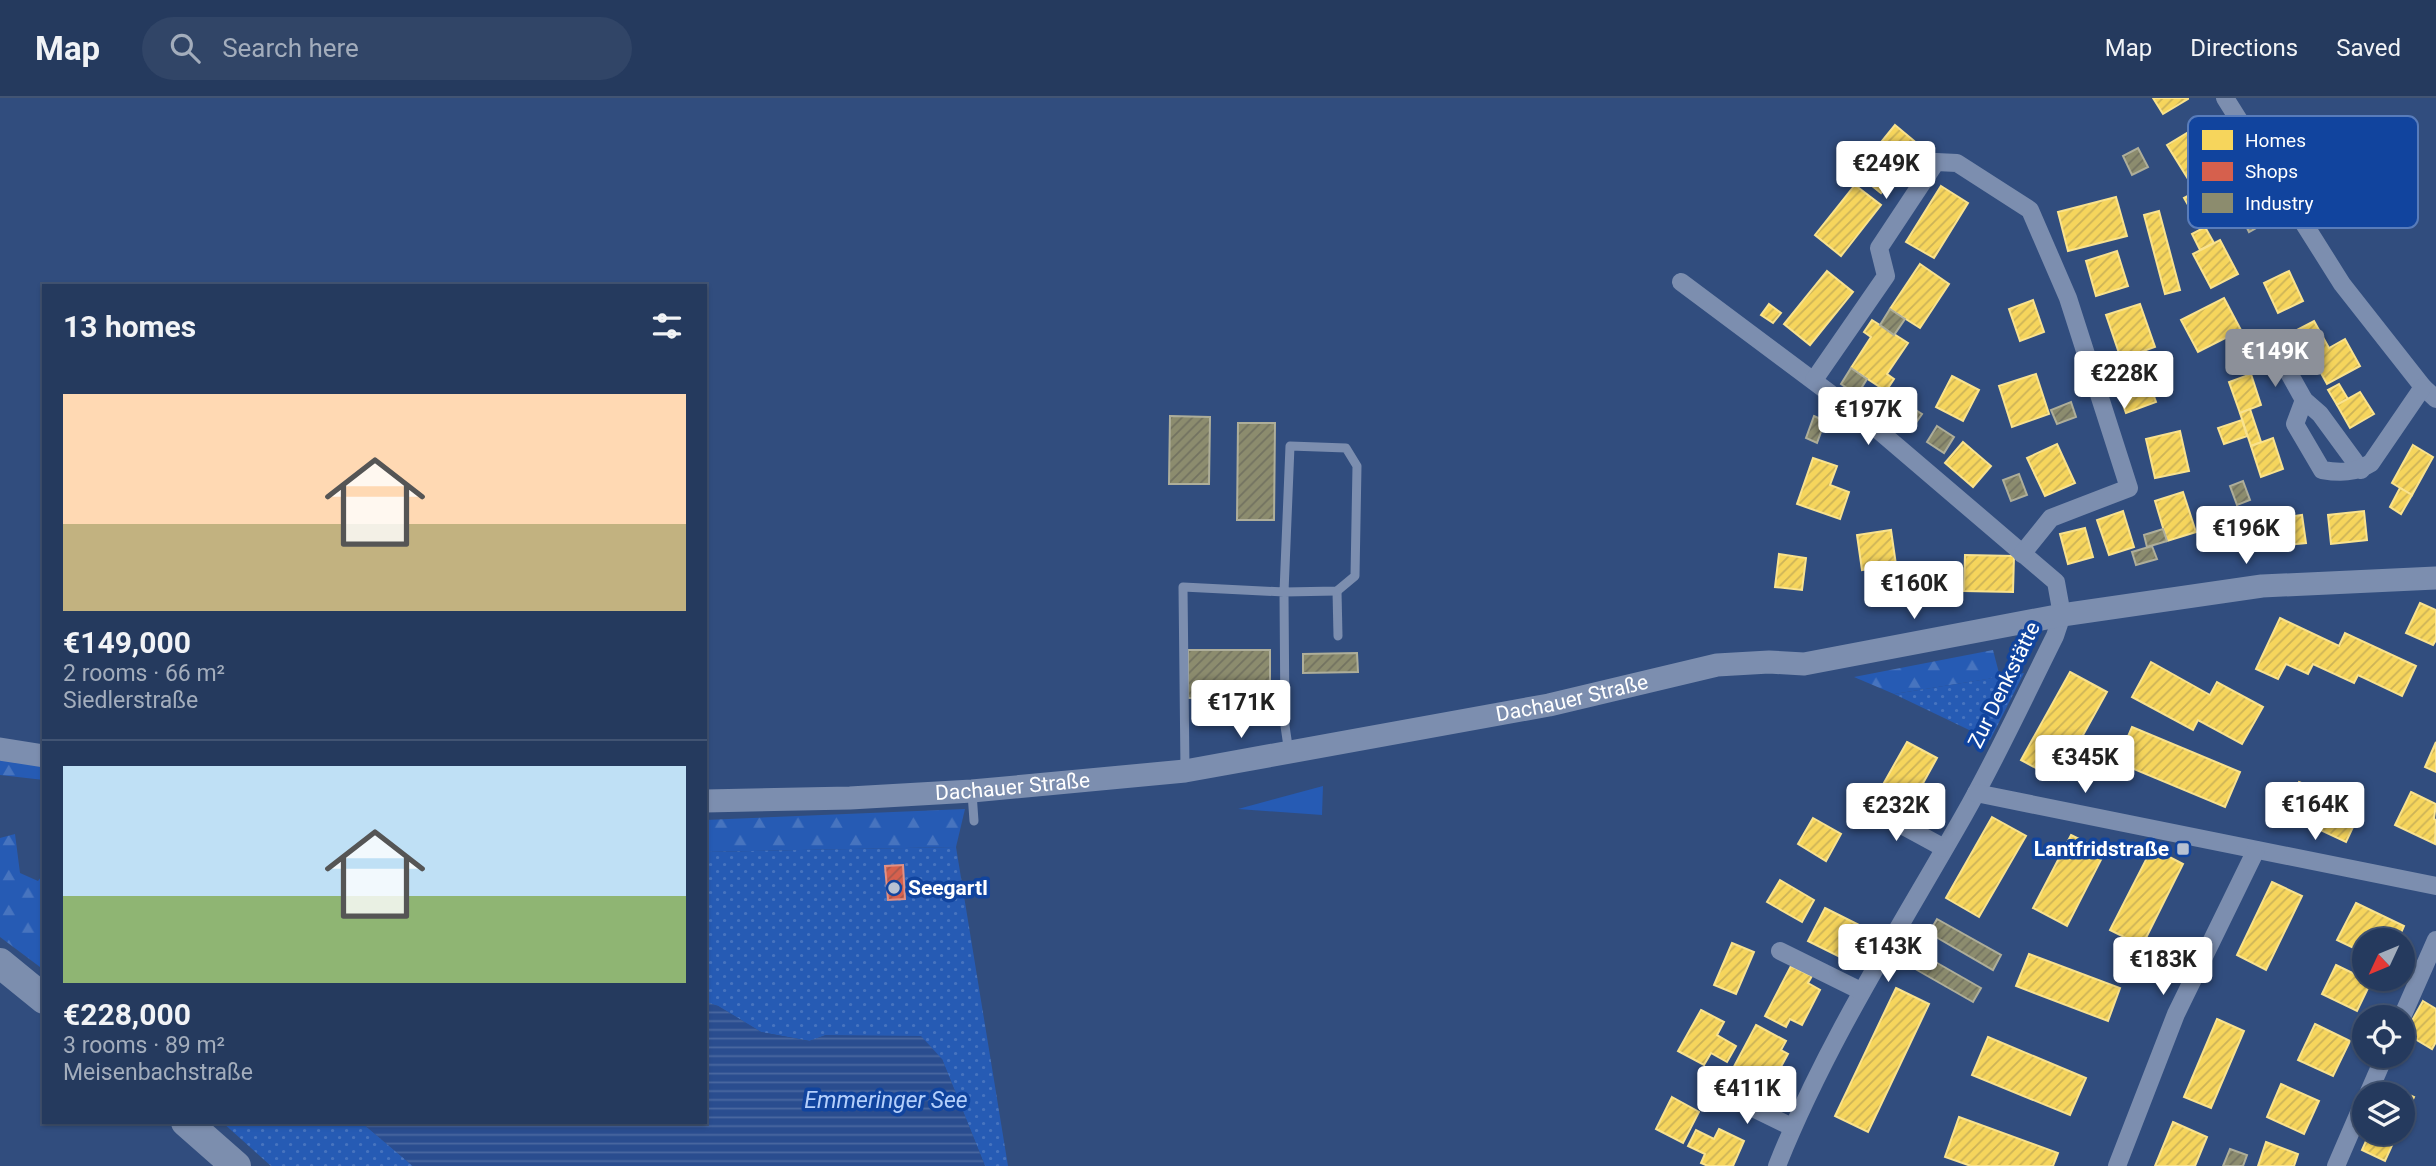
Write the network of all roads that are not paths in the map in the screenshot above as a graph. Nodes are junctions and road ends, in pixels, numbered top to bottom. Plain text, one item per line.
1 (2225, 98) edge
2 (2236, 116) edge
3 (2307, 228) edge
4 (1681, 282) dead end
5 (2281, 359) dead end
6 (1814, 380) junction
7 (2429, 393) edge
8 (2304, 400) junction
9 (2361, 470) junction
10 (2022, 554) junction
11 (2436, 579) edge
12 (1337, 591) junction
13 (1284, 592) junction
14 (2062, 615) junction
15 (1338, 636) dead end
16 (0, 749) edge
17 (1289, 754) junction
18 (42, 756) edge
19 (1185, 771) junction
20 (972, 791) junction
21 (1976, 793) junction
22 (707, 801) edge
23 (1865, 805) dead end
24 (974, 821) dead end
25 (1944, 848) junction
26 (2256, 850) junction
27 (2436, 886) edge
28 (2436, 940) edge
29 (1780, 951) dead end
30 (0, 963) edge
31 (1861, 991) junction
32 (42, 997) edge
33 (2407, 1005) edge
34 (1718, 1091) dead end
35 (188, 1124) edge
36 (1792, 1127) junction
37 (2352, 1129) edge
38 (236, 1166) edge
39 (1777, 1166) edge
40 (2117, 1166) edge
41 (2336, 1166) edge

1 - 2 street
3 - 7 street
4 - 6 street
5 - 8 street
6 - 10 street
6 - 10 street
7 - 9 street
8 - 9 street
8 - 9 street
10 - 14 street
11 - 14 street, Dachauer Straße
12 - 13 lane
12 - 13 lane
12 - 15 lane
13 - 17 lane
13 - 19 lane
14 - 17 street, Dachauer Straße
14 - 21 street, Zur Denkstätte
16 - 18 street
17 - 19 street, Dachauer Straße
19 - 20 street, Dachauer Straße
20 - 22 street, Dachauer Straße
20 - 24 lane
21 - 25 street, Zur Denkstätte
21 - 26 street
23 - 25 street
25 - 31 street, Zur Denkstätte
26 - 27 street
26 - 40 street
28 - 33 street
29 - 31 street
30 - 32 highway
31 - 36 street, Zur Denkstätte
34 - 36 street
35 - 38 highway
36 - 39 street, Zur Denkstätte
37 - 41 street

